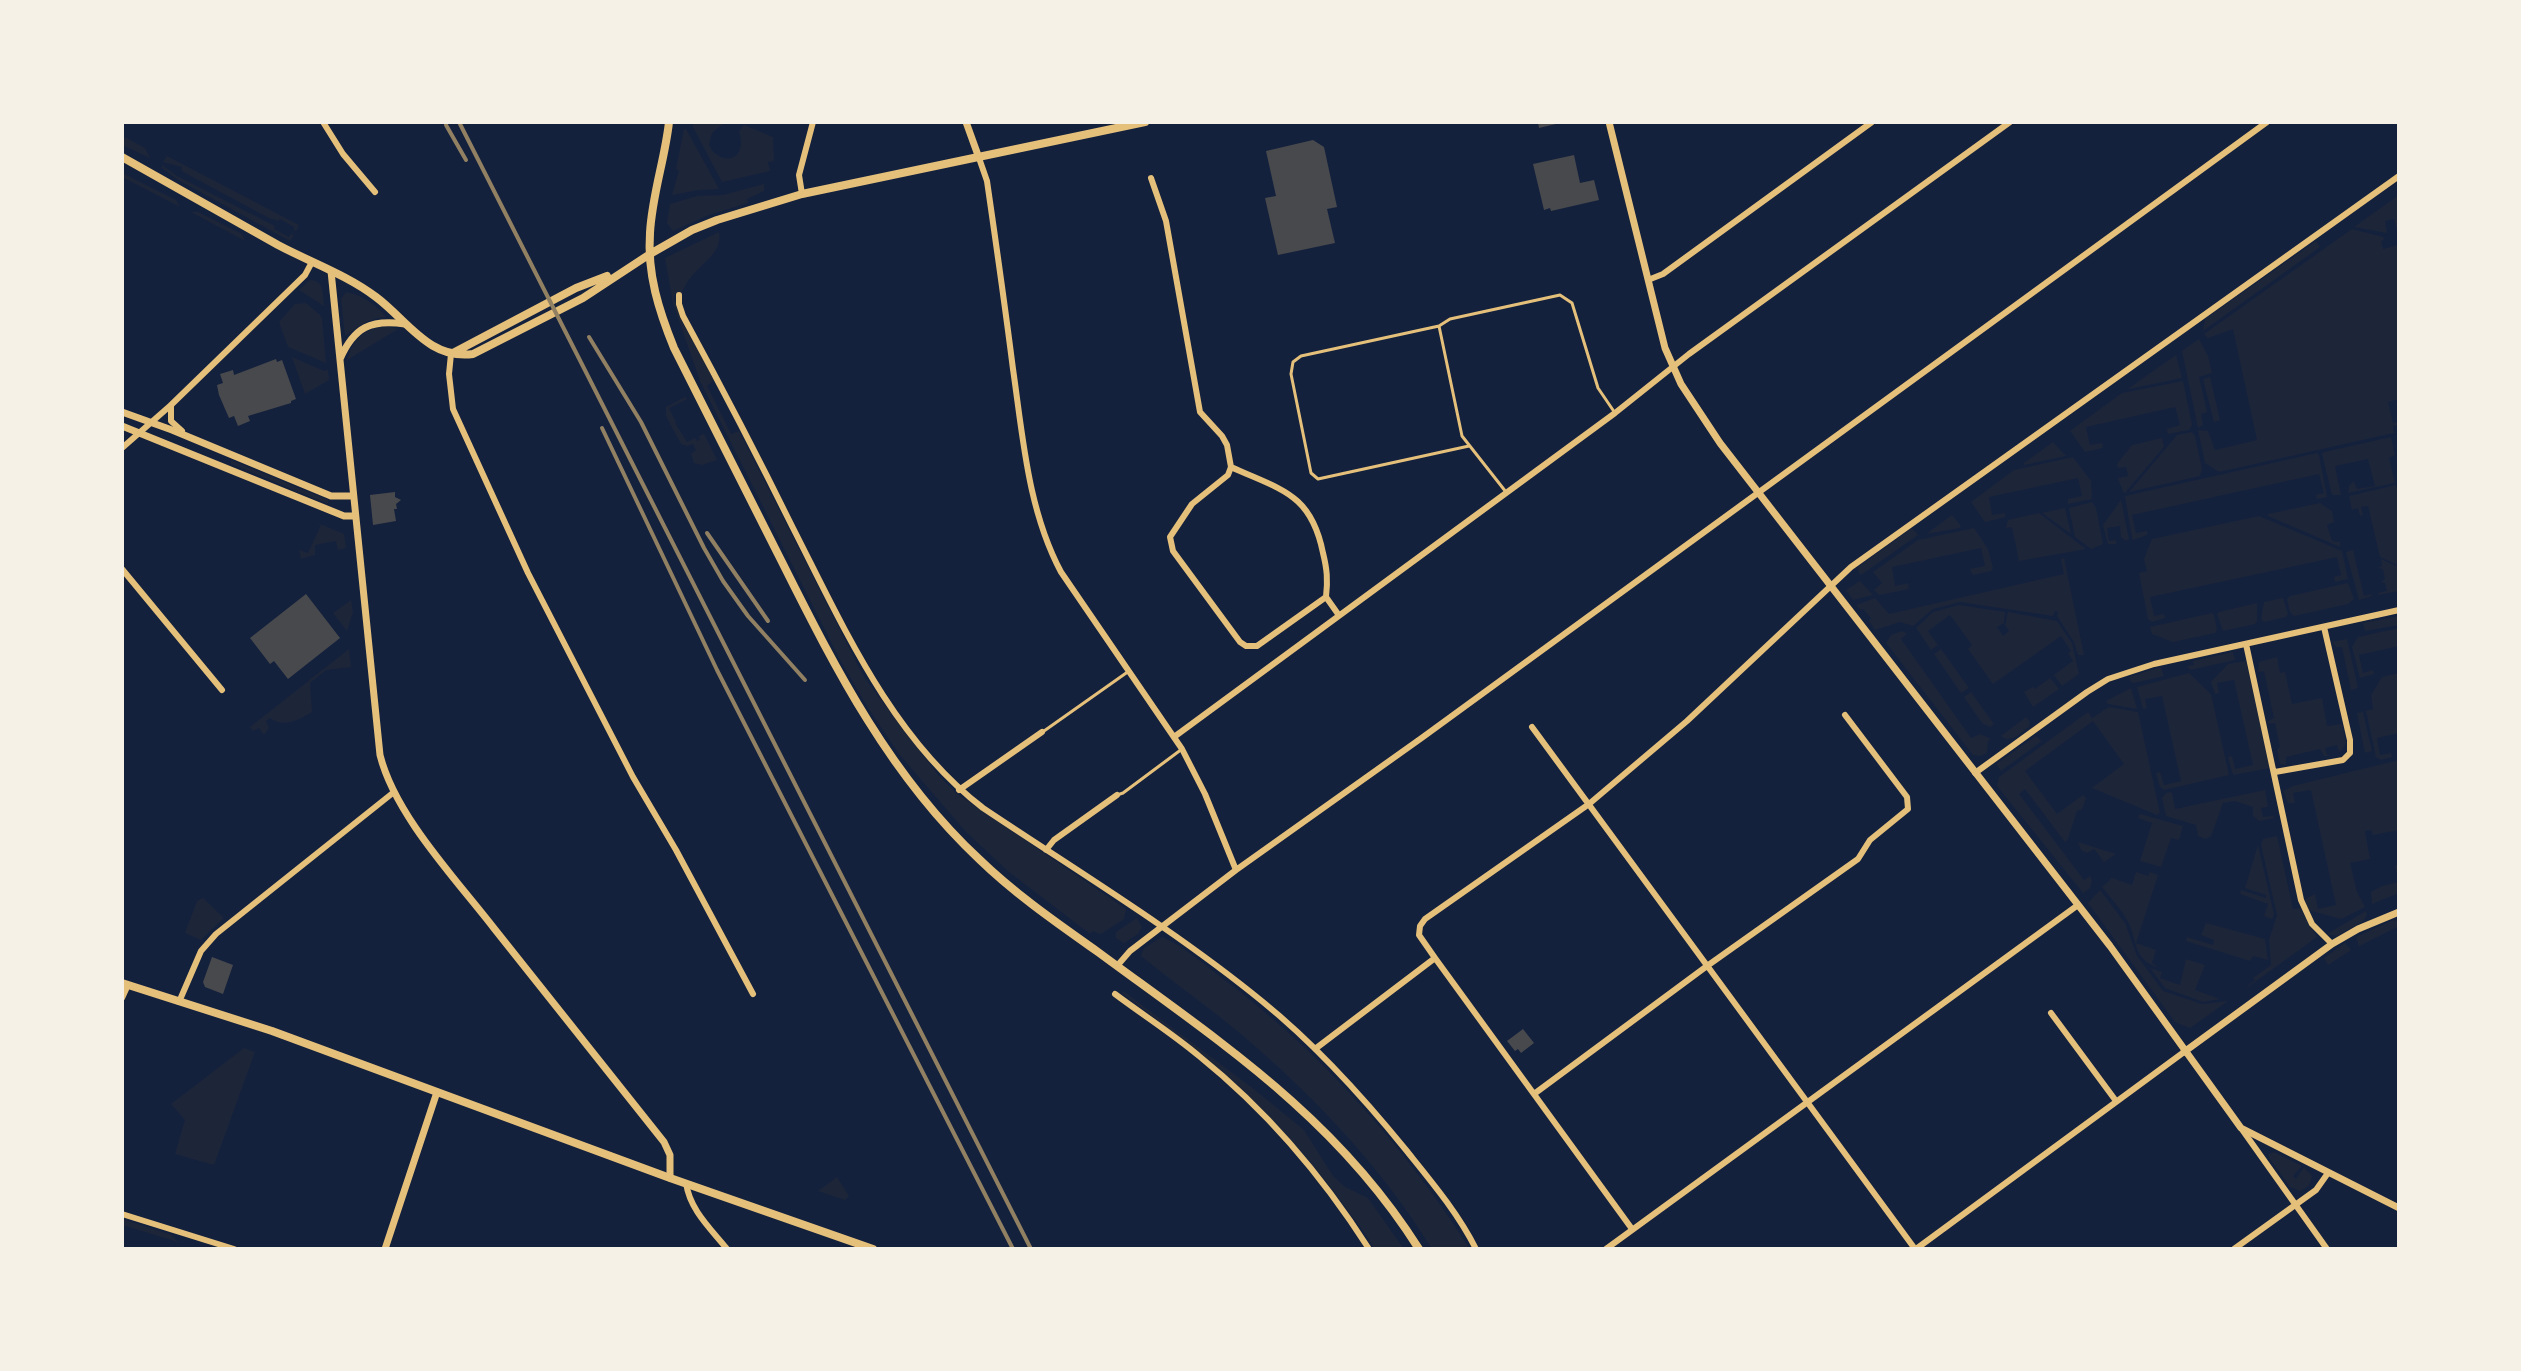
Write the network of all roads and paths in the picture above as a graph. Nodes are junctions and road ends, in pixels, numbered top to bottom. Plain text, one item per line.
1 (323, 122) edge
2 (669, 122) edge
3 (813, 122) edge
4 (966, 122) edge
5 (1145, 122) edge
6 (1610, 122) edge
7 (1872, 122) edge
8 (2010, 122) edge
9 (2267, 122) edge
10 (122, 157) edge
11 (979, 158) junction
12 (1151, 178) dead end
13 (2397, 181) edge
14 (375, 192) dead end
15 (802, 194) junction
16 (312, 262) junction
17 (331, 271) junction
18 (1648, 280) junction
19 (679, 295) dead end
20 (405, 324) junction
21 (1439, 326) junction
22 (451, 354) junction
23 (339, 361) junction
24 (1673, 367) junction
25 (171, 405) junction
26 (122, 412) edge
27 (1615, 413) junction
28 (151, 422) junction
29 (122, 426) edge
30 (138, 433) junction
31 (195, 440) junction
32 (1469, 446) junction
33 (122, 448) edge
34 (225, 452) junction
35 (219, 466) junction
36 (1231, 467) junction
37 (1506, 492) junction
38 (1757, 492) junction
39 (352, 496) junction
40 (354, 516) junction
41 (122, 569) edge
42 (1829, 587) junction
43 (1326, 597) junction
44 (2399, 610) edge
45 (1338, 614) junction
46 (2324, 627) junction
47 (2246, 644) junction
48 (1129, 671) junction
49 (222, 690) dead end
50 (1845, 715) dead end
51 (1532, 727) dead end
52 (1042, 732) joint
53 (1174, 737) junction
54 (1182, 749) junction
55 (2275, 772) junction
56 (1975, 773) junction
57 (959, 790) junction
58 (394, 792) junction
59 (1117, 795) joint
60 (1589, 804) junction
61 (1046, 850) junction
62 (1236, 870) junction
63 (2078, 905) junction
64 (2399, 912) edge
65 (1161, 926) junction
66 (2332, 944) junction
67 (1435, 958) junction
68 (1117, 966) junction
69 (1707, 966) junction
70 (125, 984) edge
71 (753, 994) dead end
72 (1115, 994) dead end
73 (122, 998) edge
74 (179, 1002) junction
75 (2051, 1013) dead end
76 (1315, 1049) junction
77 (2184, 1052) junction
78 (437, 1092) junction
79 (1534, 1094) junction
80 (1806, 1101) junction
81 (2116, 1101) junction
82 (2241, 1128) junction
83 (2328, 1173) junction
84 (670, 1178) junction
85 (686, 1183) junction
86 (2295, 1204) junction
87 (2399, 1208) edge
88 (122, 1214) edge
89 (1632, 1229) junction
90 (1606, 1248) edge
91 (234, 1249) edge
92 (385, 1249) edge
93 (727, 1249) edge
94 (873, 1249) edge
95 (1369, 1249) edge
96 (1419, 1249) edge
97 (1476, 1249) edge
98 (1915, 1249) edge
99 (2234, 1249) edge
100 (2327, 1249) edge

1 - 14 street
2 - 68 main road
3 - 15 street
4 - 11 street
5 - 11 main road
6 - 18 street
7 - 18 street
8 - 24 street
9 - 38 street
10 - 16 main road
11 - 15 main road
11 - 48 street
12 - 36 street
13 - 42 street
15 - 22 main road
16 - 17 main road
16 - 25 street
17 - 20 main road
17 - 23 street
18 - 24 street
19 - 57 street
20 - 22 main road
20 - 23 street
21 - 27 lane
21 - 32 lane
21 - 32 lane
22 - 71 street
23 - 39 street
24 - 27 street
24 - 38 street
25 - 28 street
25 - 31 street
26 - 28 street
27 - 37 street
28 - 30 street
28 - 31 street
29 - 30 street
30 - 33 street
30 - 35 street
31 - 34 street
32 - 37 lane
34 - 35 street
34 - 39 street
35 - 40 street
36 - 43 street
36 - 43 street
37 - 45 street
38 - 42 street
38 - 62 street
39 - 40 street
40 - 58 street
41 - 49 street
42 - 56 street
42 - 60 street
43 - 45 street
44 - 46 street
45 - 53 street
46 - 47 street
46 - 55 street
47 - 55 street
47 - 56 street
48 - 52 lane
48 - 53 street
50 - 69 street
51 - 60 street
52 - 57 street
53 - 54 street
54 - 59 lane
54 - 62 street
55 - 66 street
56 - 63 street
57 - 61 street
58 - 74 street
58 - 84 street
59 - 61 street
60 - 67 street
60 - 69 street
61 - 65 street
62 - 65 street
63 - 77 street
63 - 80 street
64 - 66 street
65 - 68 street
65 - 76 street
66 - 77 street
67 - 76 street
67 - 79 street
68 - 96 main road
69 - 79 street
69 - 80 street
70 - 73 street
70 - 74 main road
72 - 95 street
74 - 78 main road
75 - 81 street
76 - 97 street
77 - 81 street
77 - 82 street
78 - 84 main road
78 - 92 street
79 - 89 street
80 - 89 street
80 - 98 street
81 - 98 street
82 - 83 street
82 - 86 street
83 - 86 street
83 - 87 street
84 - 85 main road
85 - 93 street
85 - 94 main road
86 - 99 street
86 - 100 street
88 - 91 street
89 - 90 street

